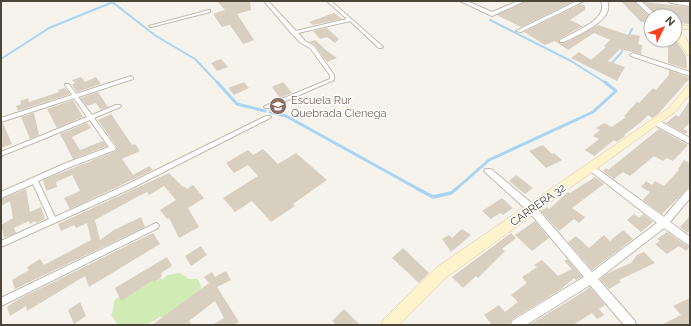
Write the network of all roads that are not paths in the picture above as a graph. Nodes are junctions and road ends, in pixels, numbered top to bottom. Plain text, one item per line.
1 (266, 1) edge
2 (329, 1) edge
3 (463, 1) edge
4 (522, 1) edge
5 (582, 1) edge
6 (604, 1) edge
7 (638, 1) edge
8 (671, 1) edge
9 (690, 4) edge
10 (645, 8) edge
11 (209, 11) dead end
12 (350, 20) junction
13 (151, 26) dead end
14 (519, 31) dead end
15 (294, 33) junction
16 (683, 40) edge
17 (562, 41) dead end
18 (381, 47) dead end
19 (690, 53) edge
20 (633, 55) dead end
21 (690, 74) edge
22 (131, 78) dead end
23 (67, 86) dead end
24 (690, 88) edge
25 (75, 95) junction
26 (118, 106) dead end
27 (267, 107) dead end
28 (90, 117) junction
29 (268, 117) dead end
30 (1, 120) edge
31 (656, 122) junction
32 (690, 141) edge
33 (1, 154) edge
34 (592, 168) junction
35 (488, 171) dead end
36 (34, 180) junction
37 (690, 192) edge
38 (1, 195) edge
39 (532, 209) junction
40 (53, 220) junction
41 (665, 222) junction
42 (156, 226) dead end
43 (690, 242) edge
44 (1, 244) edge
45 (592, 278) junction
46 (1, 302) edge
47 (388, 325) edge
48 (516, 325) edge
49 (631, 325) edge

1 - 15 street
2 - 12 street
3 - 4 street
5 - 14 street
6 - 17 street
7 - 10 street
8 - 9 street
11 - 13 street
12 - 15 street
12 - 18 street
15 - 27 street
16 - 19 main road
20 - 21 street
22 - 25 street
23 - 25 street
24 - 31 main road, CARRERA 32
25 - 28 street
25 - 30 street
26 - 28 street
28 - 33 street
28 - 36 street
29 - 40 street
31 - 32 street
31 - 34 main road, CARRERA 32
34 - 39 main road, CARRERA 32
34 - 41 street
35 - 39 street
36 - 38 street
36 - 40 street
37 - 41 street
39 - 45 street
39 - 47 main road, CARRERA 32
40 - 44 street
41 - 43 street
41 - 45 street
42 - 46 street
45 - 48 street
45 - 49 street

